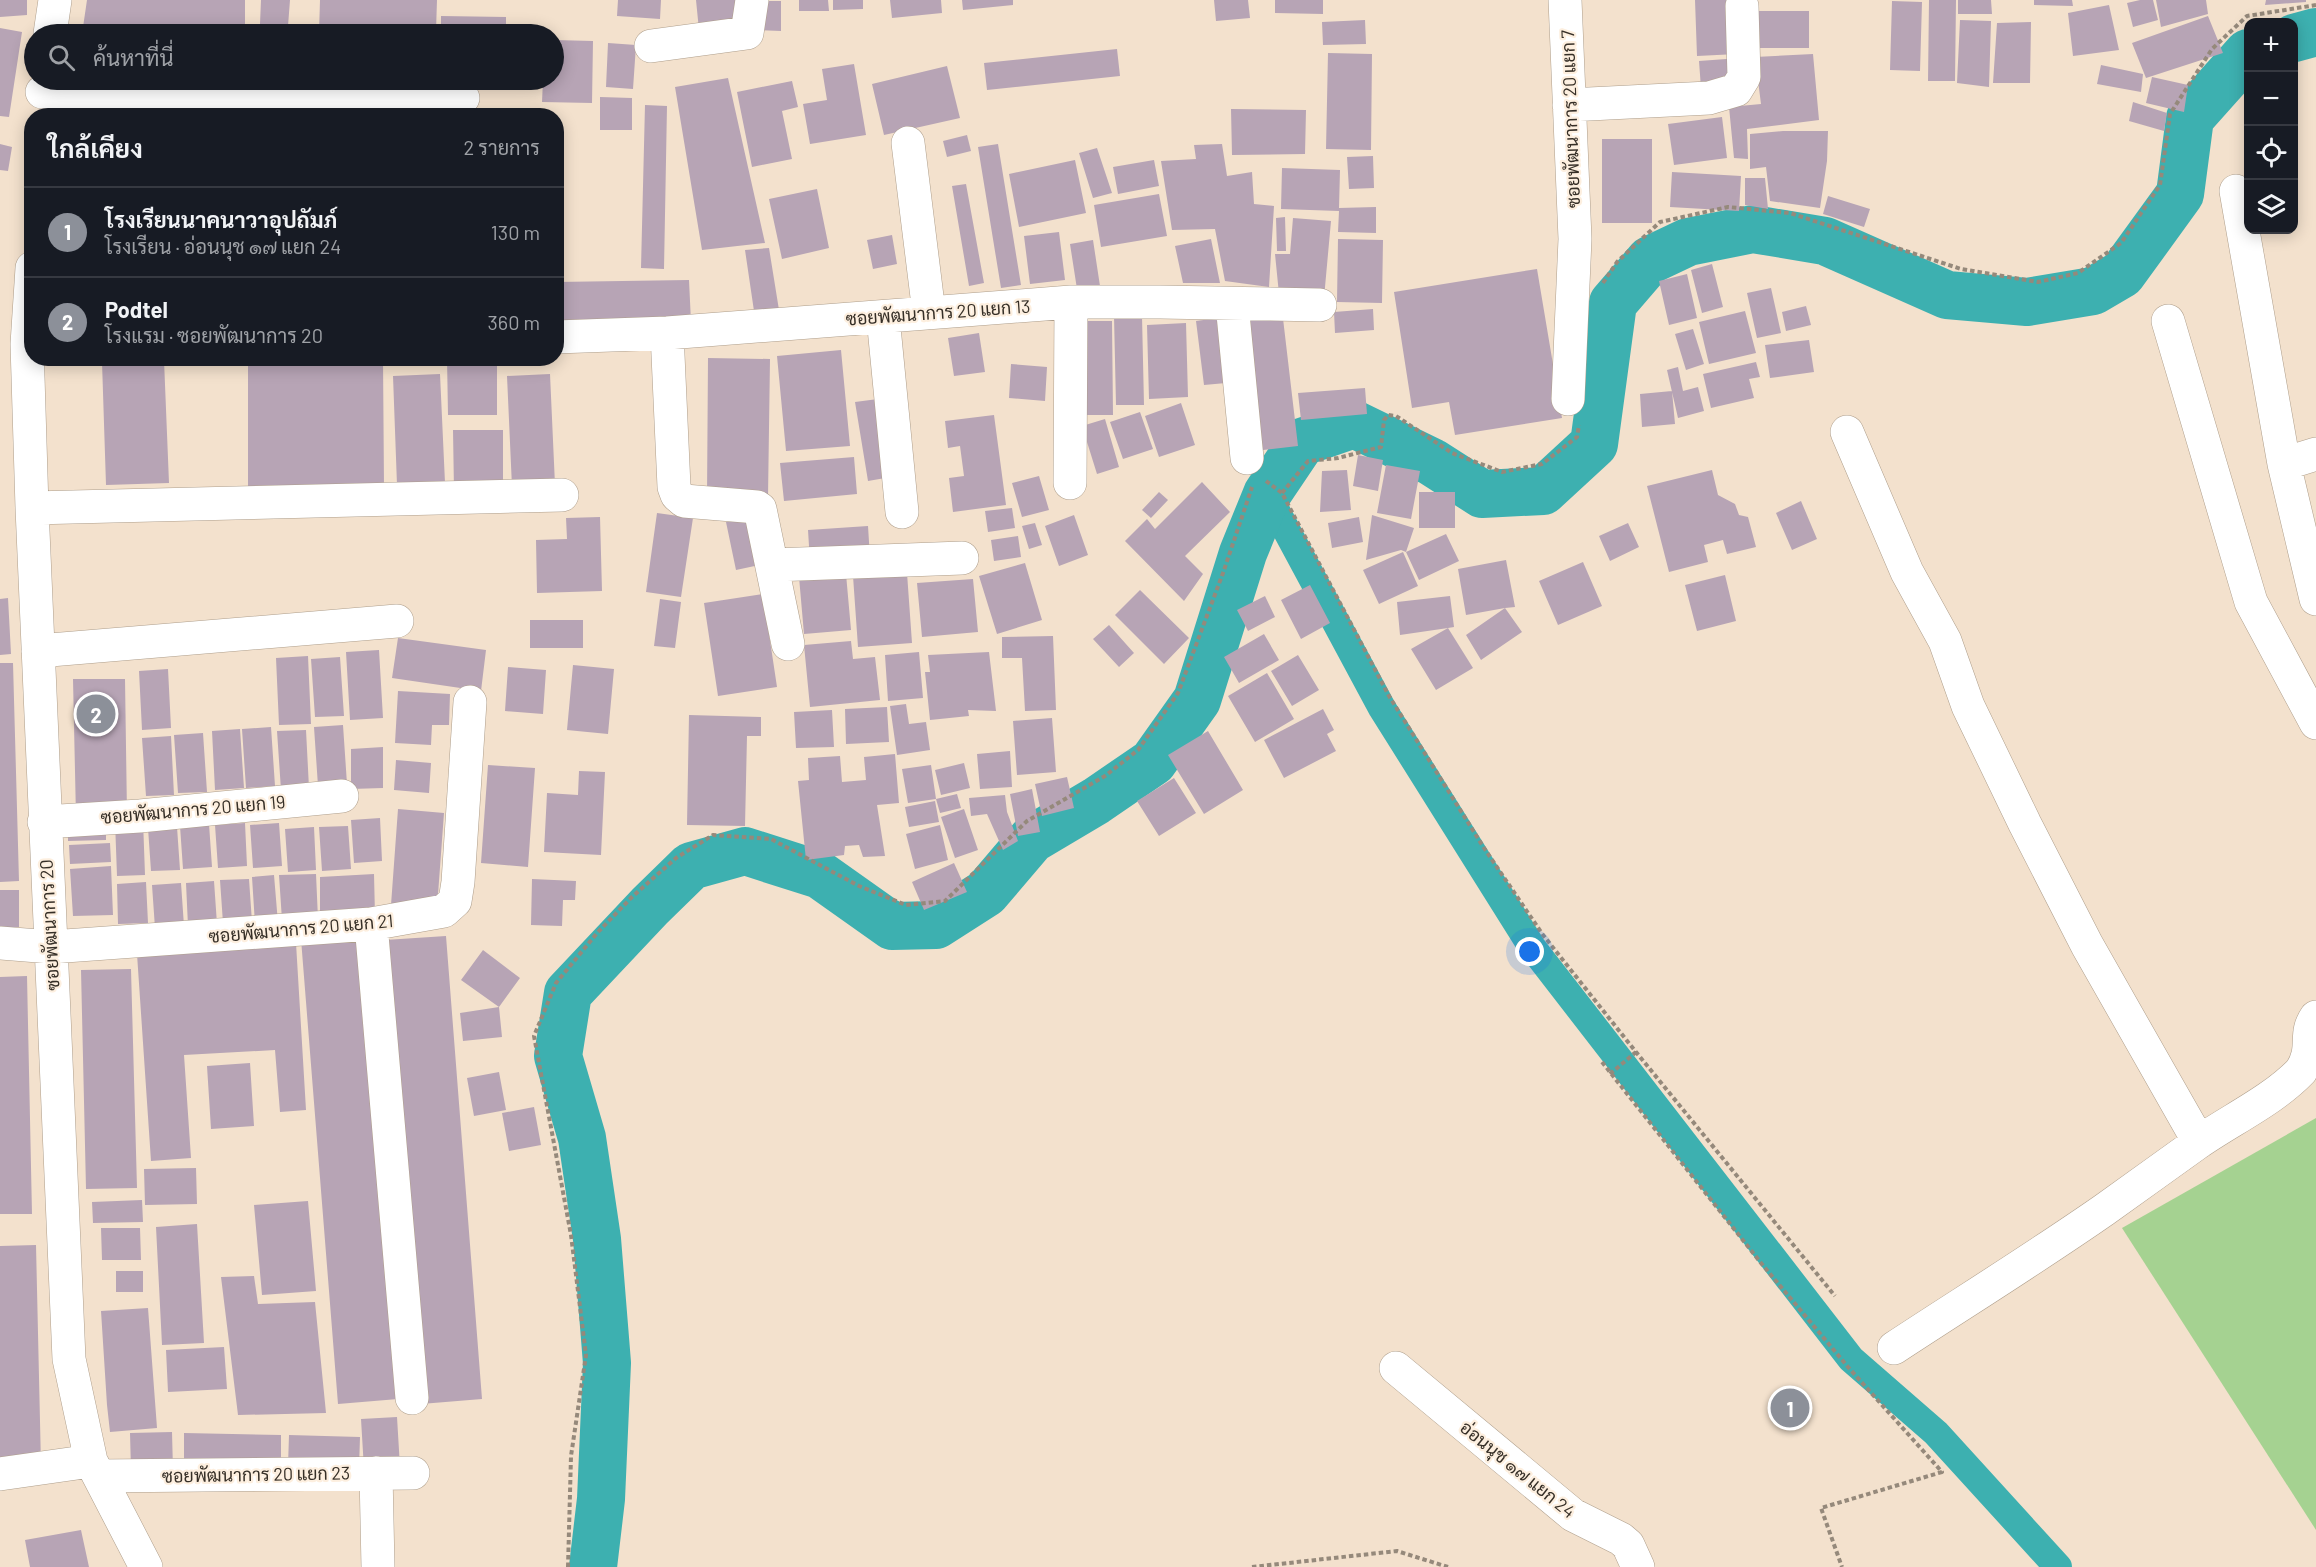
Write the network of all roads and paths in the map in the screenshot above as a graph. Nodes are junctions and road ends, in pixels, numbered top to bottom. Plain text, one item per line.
1 (55, 0) edge
2 (752, 0) edge
3 (1565, 0) edge
4 (2316, 5) edge
5 (1742, 6) dead end
6 (51, 24) edge
7 (651, 46) dead end
8 (42, 96) edge
9 (463, 98) dead end
10 (248, 105) edge
11 (1569, 105) junction
12 (412, 106) edge
13 (908, 143) dead end
14 (2236, 191) dead end
15 (1599, 289) dead end
16 (1071, 302) junction
17 (1232, 304) junction
18 (1320, 305) dead end
19 (929, 314) junction
20 (883, 316) junction
21 (24, 318) edge
22 (2168, 321) dead end
23 (667, 333) junction
24 (564, 337) edge
25 (20, 343) edge
26 (1575, 407) joint
27 (1847, 432) dead end
28 (2316, 454) edge
29 (2284, 464) junction
30 (1255, 474) junction
31 (1070, 483) dead end
32 (1282, 493) junction
33 (562, 495) dead end
34 (32, 508) junction
35 (902, 512) dead end
36 (962, 558) dead end
37 (774, 565) junction
38 (2316, 599) edge
39 (398, 621) dead end
40 (788, 644) dead end
41 (38, 651) junction
42 (470, 702) dead end
43 (2316, 723) edge
44 (342, 796) dead end
45 (44, 822) junction
46 (371, 924) junction
47 (0, 943) edge
48 (51, 947) junction
49 (2316, 1017) edge
50 (1634, 1053) junction
51 (1602, 1062) dead end
52 (1611, 1073) junction
53 (2199, 1142) junction
54 (1835, 1296) dead end
55 (1894, 1348) dead end
56 (1396, 1368) dead end
57 (412, 1398) dead end
58 (95, 1468) junction
59 (376, 1473) junction
60 (413, 1473) dead end
61 (0, 1474) edge
62 (146, 1567) edge
63 (378, 1567) edge
64 (568, 1567) edge
65 (1252, 1567) edge
66 (1448, 1567) edge
67 (1638, 1567) edge
68 (1842, 1567) edge

1 - 6 street
2 - 7 street
3 - 11 street, ซอยพัฒนาการ 20 แยก 7
4 - 15 path
5 - 11 street
8 - 10 street
9 - 12 street
10 - 12 street
11 - 26 street, ซอยพัฒนาการ 20 แยก 7
13 - 19 street
14 - 29 street
16 - 17 street, ซอยพัฒนาการ 20 แยก 13
16 - 19 street, ซอยพัฒนาการ 20 แยก 13
16 - 31 street
17 - 18 street, ซอยพัฒนาการ 20 แยก 13
17 - 30 street
19 - 20 street, ซอยพัฒนาการ 20 แยก 13
20 - 23 street, ซอยพัฒนาการ 20 แยก 13
20 - 35 street
21 - 25 street, ซอยพัฒนาการ 20
22 - 43 street
23 - 24 street, ซอยพัฒนาการ 20 แยก 13
23 - 37 street
25 - 34 street, ซอยพัฒนาการ 20
26 - 32 path
27 - 53 street
28 - 29 street
29 - 38 street
30 - 32 path
30 - 64 path
32 - 50 path
33 - 34 street
34 - 41 street, ซอยพัฒนาการ 20
36 - 37 street
37 - 40 street
39 - 41 street
41 - 45 street, ซอยพัฒนาการ 20
42 - 46 street, ซอยพัฒนาการ 20 แยก 21
44 - 45 street, ซอยพัฒนาการ 20 แยก 19
45 - 48 street, ซอยพัฒนาการ 20
46 - 48 street, ซอยพัฒนาการ 20 แยก 21
46 - 57 street
47 - 48 street, ซอยพัฒนาการ 20 แยก 21
48 - 58 street, ซอยพัฒนาการ 20
49 - 53 street
50 - 52 path
50 - 54 path
51 - 52 path
52 - 68 path
53 - 55 street
56 - 67 street, อ่อนนุช ๑๗ แยก 24
58 - 59 street, ซอยพัฒนาการ 20 แยก 23
58 - 61 street, ซอยพัฒนาการ 20 แยก 23
58 - 62 street, ซอยพัฒนาการ 20
59 - 60 street, ซอยพัฒนาการ 20 แยก 23
59 - 63 street
65 - 66 path

